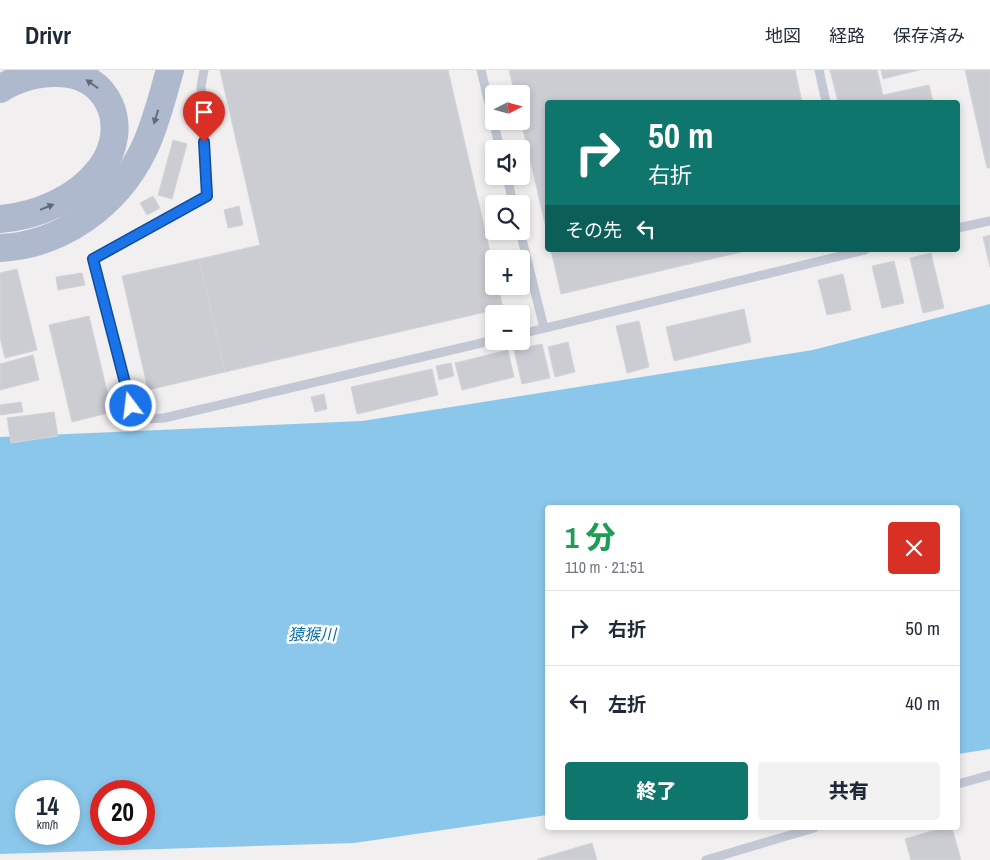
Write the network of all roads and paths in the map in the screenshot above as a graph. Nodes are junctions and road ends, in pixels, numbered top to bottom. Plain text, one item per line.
1 (170, 70) edge
2 (204, 70) edge
3 (481, 70) edge
4 (818, 70) edge
5 (0, 89) edge
6 (826, 100) edge
7 (498, 140) edge
8 (0, 219) edge
9 (990, 220) edge
10 (960, 228) edge
11 (522, 240) edge
12 (0, 248) edge
13 (855, 252) edge
14 (544, 328) junction
15 (530, 332) edge
16 (485, 342) edge
17 (990, 774) edge
18 (960, 783) edge
19 (807, 830) edge
20 (706, 860) edge

1 -> 12 main road
2 - 16 lane
3 - 7 lane
4 - 6 lane
8 -> 5 main road
9 - 10 lane
11 - 14 lane
13 - 14 lane
14 - 15 lane
17 - 18 lane
19 - 20 lane

